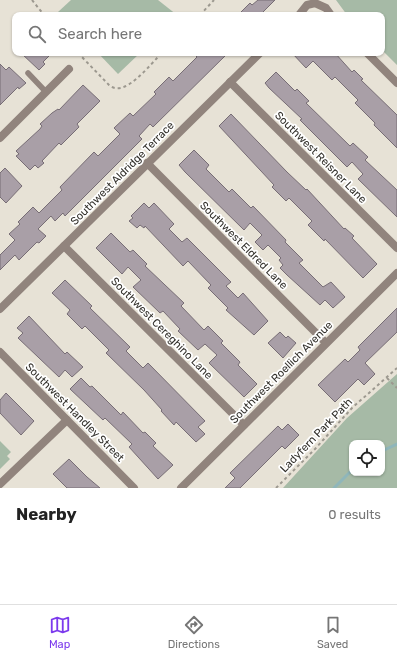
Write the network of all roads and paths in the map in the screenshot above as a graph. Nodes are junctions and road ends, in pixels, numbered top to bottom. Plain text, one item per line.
1 (32, 0) edge
2 (214, 0) edge
3 (42, 12) edge
4 (203, 12) edge
5 (301, 12) edge
6 (329, 12) edge
7 (81, 56) edge
8 (159, 56) edge
9 (257, 56) edge
10 (370, 56) edge
11 (69, 69) dead end
12 (28, 73) dead end
13 (230, 82) junction
14 (397, 83) edge
15 (46, 92) junction
16 (0, 138) edge
17 (147, 163) junction
18 (64, 246) junction
19 (397, 248) edge
20 (397, 273) edge
21 (0, 309) edge
22 (326, 343) junction
23 (0, 352) edge
24 (397, 368) edge
25 (387, 378) junction
26 (397, 388) edge
27 (67, 420) junction
28 (244, 425) junction
29 (0, 484) edge
30 (134, 488) edge
31 (181, 488) edge
32 (276, 488) edge

1 - 3 path
2 - 4 path
5 - 6 street
7 - 8 path
9 - 13 street, Southwest Aldridge Terrace
10 - 14 street
11 - 15 street
12 - 15 lane
13 - 17 street, Southwest Aldridge Terrace
13 - 19 street, Southwest Reisner Lane
15 - 16 street
17 - 18 street, Southwest Aldridge Terrace
17 - 22 street, Southwest Eldred Lane
18 - 21 street, Southwest Aldridge Terrace
18 - 28 street, Southwest Cereghino Lane
20 - 22 street, Southwest Roellich Avenue
22 - 28 street, Southwest Roellich Avenue
23 - 27 street, Southwest Handley Street
24 - 25 path, Ladyfern Park Path
25 - 26 path
25 - 32 path, Ladyfern Park Path
27 - 29 street
27 - 30 street, Southwest Handley Street
28 - 31 street, Southwest Roellich Avenue

